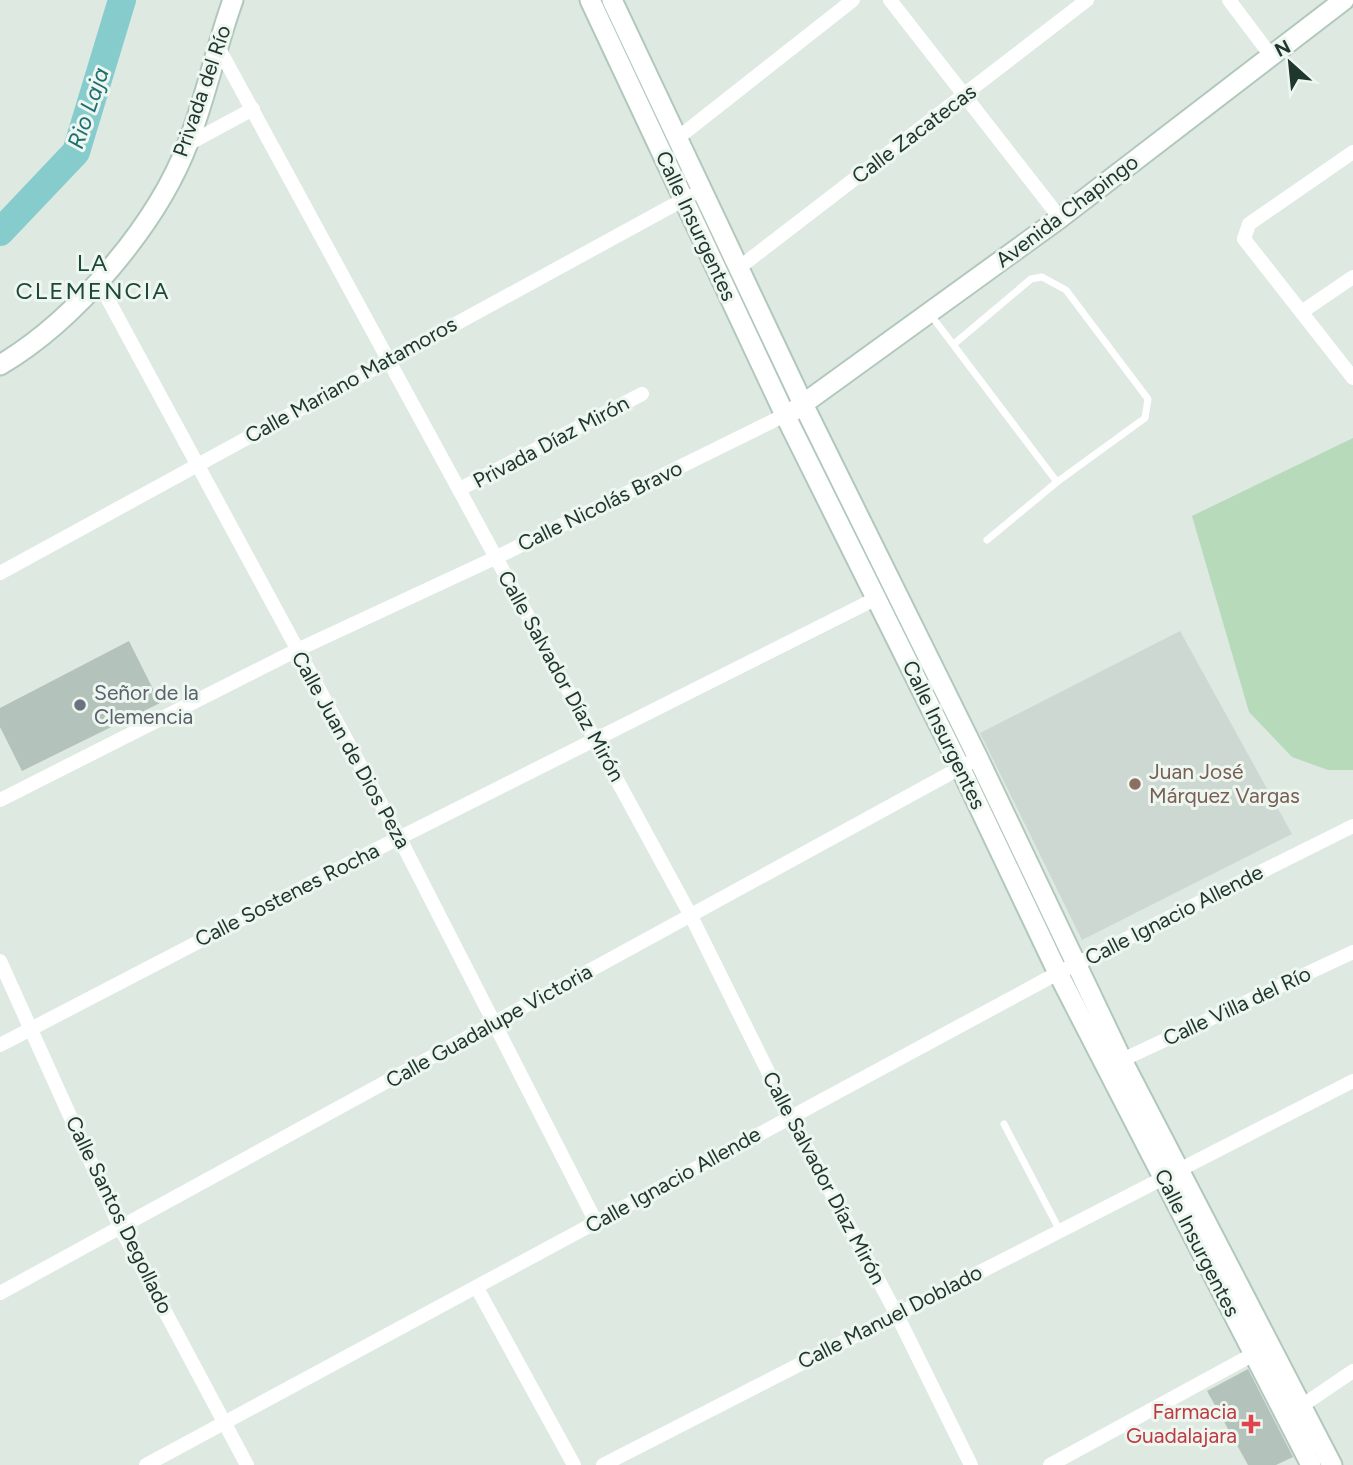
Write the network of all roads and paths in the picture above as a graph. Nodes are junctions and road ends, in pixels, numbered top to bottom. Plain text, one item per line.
1 (233, 0) edge
2 (853, 0) edge
3 (890, 0) edge
4 (1087, 0) edge
5 (1229, 0) edge
6 (1344, 0) edge
7 (605, 3) edge
8 (216, 45) junction
9 (1272, 57) junction
10 (963, 98) junction
11 (253, 109) junction
12 (679, 137) junction
13 (188, 144) junction
14 (1353, 152) edge
15 (703, 189) junction
16 (684, 199) junction
17 (1060, 218) junction
18 (740, 267) junction
19 (1353, 278) edge
20 (98, 281) junction
21 (1303, 311) junction
22 (930, 313) junction
23 (954, 344) junction
24 (387, 359) junction
25 (0, 365) edge
26 (1353, 377) edge
27 (642, 394) dead end
28 (804, 406) junction
29 (785, 415) junction
30 (197, 465) junction
31 (1057, 482) junction
32 (460, 489) junction
33 (987, 540) dead end
34 (495, 558) junction
35 (0, 573) edge
36 (877, 598) junction
37 (297, 650) junction
38 (596, 738) junction
39 (969, 763) junction
40 (0, 800) edge
41 (1353, 826) edge
42 (399, 837) junction
43 (691, 916) junction
44 (1353, 952) edge
45 (0, 961) edge
46 (1076, 965) junction
47 (1058, 973) junction
48 (496, 1022) junction
49 (32, 1028) junction
50 (0, 1045) edge
51 (1122, 1060) junction
52 (1353, 1081) edge
53 (790, 1116) junction
54 (1004, 1124) dead end
55 (1171, 1176) junction
56 (596, 1222) junction
57 (121, 1229) junction
58 (1060, 1231) junction
59 (477, 1288) junction
60 (0, 1293) edge
61 (895, 1313) junction
62 (1261, 1350) junction
63 (1353, 1371) edge
64 (1300, 1407) junction
65 (223, 1424) junction
66 (146, 1465) edge
67 (247, 1465) edge
68 (574, 1465) edge
69 (603, 1465) edge
70 (971, 1465) edge
71 (1050, 1465) edge
72 (1311, 1465) edge
73 (1332, 1465) edge

1 - 8 main road, Privada del Río
2 - 12 street
3 - 10 street
4 - 10 street, Calle Zacatecas
5 - 9 street
6 - 9 main road, Avenida Chapingo
7 - 12 main road, Calle Insurgentes
7 - 16 main road, Calle Insurgentes
8 - 11 street, Calle Salvador Díaz Mirón
8 - 13 main road, Privada del Río
9 - 17 main road, Avenida Chapingo
10 - 17 street
10 - 18 street, Calle Zacatecas
11 - 13 street
11 - 24 street, Calle Salvador Díaz Mirón
12 - 15 main road, Calle Insurgentes
13 - 20 main road, Privada del Río
14 - 21 street
15 - 16 street, Calle Mariano Matamoros
15 - 18 main road, Calle Insurgentes
16 - 24 street, Calle Mariano Matamoros
16 - 29 main road, Calle Insurgentes
17 - 22 main road, Avenida Chapingo
18 - 28 main road, Calle Insurgentes
19 - 21 street
20 - 25 main road, Privada del Río
20 - 30 street, Calle Juan de Dios Peza
21 - 26 street
22 - 23 lane
22 - 28 main road, Avenida Chapingo
23 - 31 lane
23 - 31 lane
24 - 30 street, Calle Mariano Matamoros
24 - 32 street, Calle Salvador Díaz Mirón
27 - 32 street, Privada Díaz Mirón
28 - 29 main road, Avenida Chapingo
28 - 39 main road, Calle Insurgentes
29 - 34 street, Calle Nicolás Bravo
29 - 36 main road, Calle Insurgentes
30 - 35 street, Calle Mariano Matamoros
30 - 37 street, Calle Juan de Dios Peza
31 - 33 lane
32 - 34 street, Calle Salvador Díaz Mirón
34 - 37 street, Calle Nicolás Bravo
34 - 38 street, Calle Salvador Díaz Mirón
36 - 38 street, Calle Sostenes Rocha
36 - 39 main road, Calle Insurgentes
37 - 40 street, Calle Nicolás Bravo
37 - 42 street, Calle Juan de Dios Peza
38 - 42 street, Calle Sostenes Rocha
38 - 43 street, Calle Salvador Díaz Mirón
39 - 43 street, Calle Guadalupe Victoria
39 - 46 main road, Calle Insurgentes
39 - 47 main road, Calle Insurgentes
41 - 46 street, Calle Ignacio Allende
42 - 48 street, Calle Juan de Dios Peza
42 - 49 street, Calle Sostenes Rocha
43 - 48 street, Calle Guadalupe Victoria
43 - 53 street, Calle Salvador Díaz Mirón
44 - 51 street, Calle Villa del Río
45 - 49 street, Calle Santos Degollado
46 - 47 street, Calle Ignacio Allende
46 - 51 main road, Calle Insurgentes
47 - 53 street, Calle Ignacio Allende
47 - 55 main road, Calle Insurgentes
48 - 56 street, Calle Juan de Dios Peza
48 - 57 street, Calle Guadalupe Victoria
49 - 50 street, Calle Sostenes Rocha
49 - 57 street, Calle Santos Degollado
51 - 55 main road, Calle Insurgentes
52 - 55 street, Calle Manuel Doblado
53 - 56 street, Calle Ignacio Allende
53 - 61 street, Calle Salvador Díaz Mirón
54 - 58 lane
55 - 58 street, Calle Manuel Doblado
55 - 62 main road, Calle Insurgentes
56 - 59 street, Calle Ignacio Allende
57 - 60 street, Calle Guadalupe Victoria
57 - 65 street, Calle Santos Degollado
58 - 61 street, Calle Manuel Doblado
59 - 65 street, Calle Ignacio Allende
59 - 68 street
61 - 69 street, Calle Manuel Doblado
61 - 70 street, Calle Salvador Díaz Mirón
62 - 64 main road, Calle Insurgentes
62 - 71 street
62 - 72 main road, Calle Insurgentes
63 - 64 street
64 - 73 main road, Calle Insurgentes
65 - 66 street, Calle Ignacio Allende
65 - 67 street, Calle Santos Degollado

